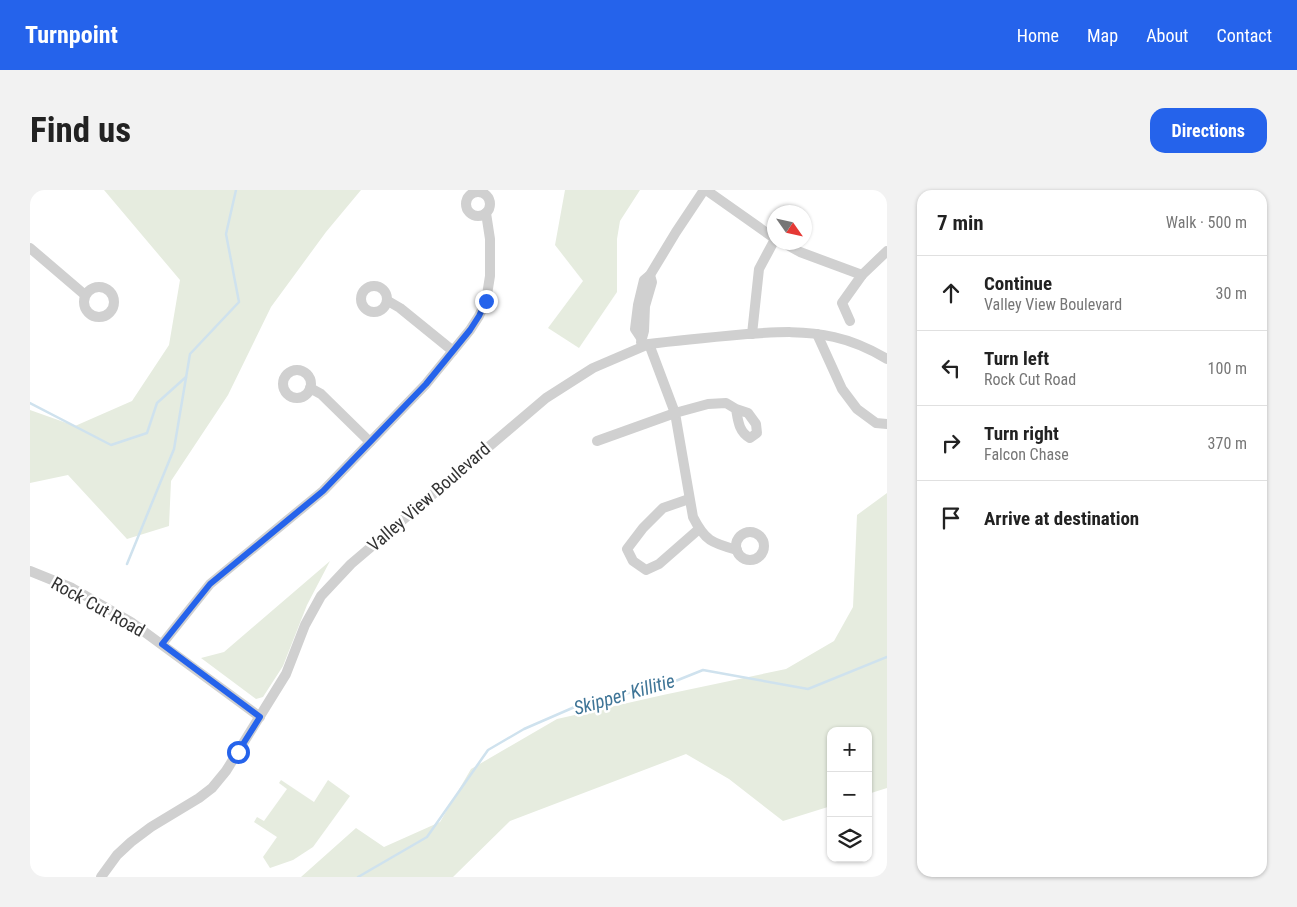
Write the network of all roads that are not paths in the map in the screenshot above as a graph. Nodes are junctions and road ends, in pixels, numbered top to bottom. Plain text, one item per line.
1 (705, 190) edge
2 (486, 213) dead end
3 (767, 235) edge
4 (30, 248) edge
5 (769, 250) edge
6 (796, 250) edge
7 (887, 251) edge
8 (862, 275) junction
9 (85, 295) dead end
10 (388, 301) dead end
11 (850, 321) dead end
12 (752, 334) junction
13 (817, 334) junction
14 (643, 343) junction
15 (453, 351) junction
16 (887, 359) edge
17 (310, 388) dead end
18 (736, 409) dead end
19 (675, 413) junction
20 (887, 424) edge
21 (597, 441) dead end
22 (370, 442) junction
23 (689, 499) junction
24 (699, 529) junction
25 (736, 550) dead end
26 (30, 571) edge
27 (162, 644) junction
28 (260, 717) junction
29 (101, 877) edge

1 - 3 street
1 - 14 street
2 - 15 street
4 - 9 street
5 - 12 street
6 - 8 street
7 - 8 street
8 - 11 street
10 - 15 street
12 - 13 street, Valley View Boulevard
12 - 14 street, Valley View Boulevard
13 - 16 street, Valley View Boulevard
13 - 20 street
14 - 19 street
14 - 28 street, Valley View Boulevard
15 - 22 street
17 - 22 street
18 - 19 street
19 - 21 street
19 - 23 street
22 - 27 street
23 - 24 street
23 - 24 street
24 - 25 street
26 - 27 street, Rock Cut Road
27 - 28 street, Rock Cut Road
28 - 29 street, Valley View Boulevard

